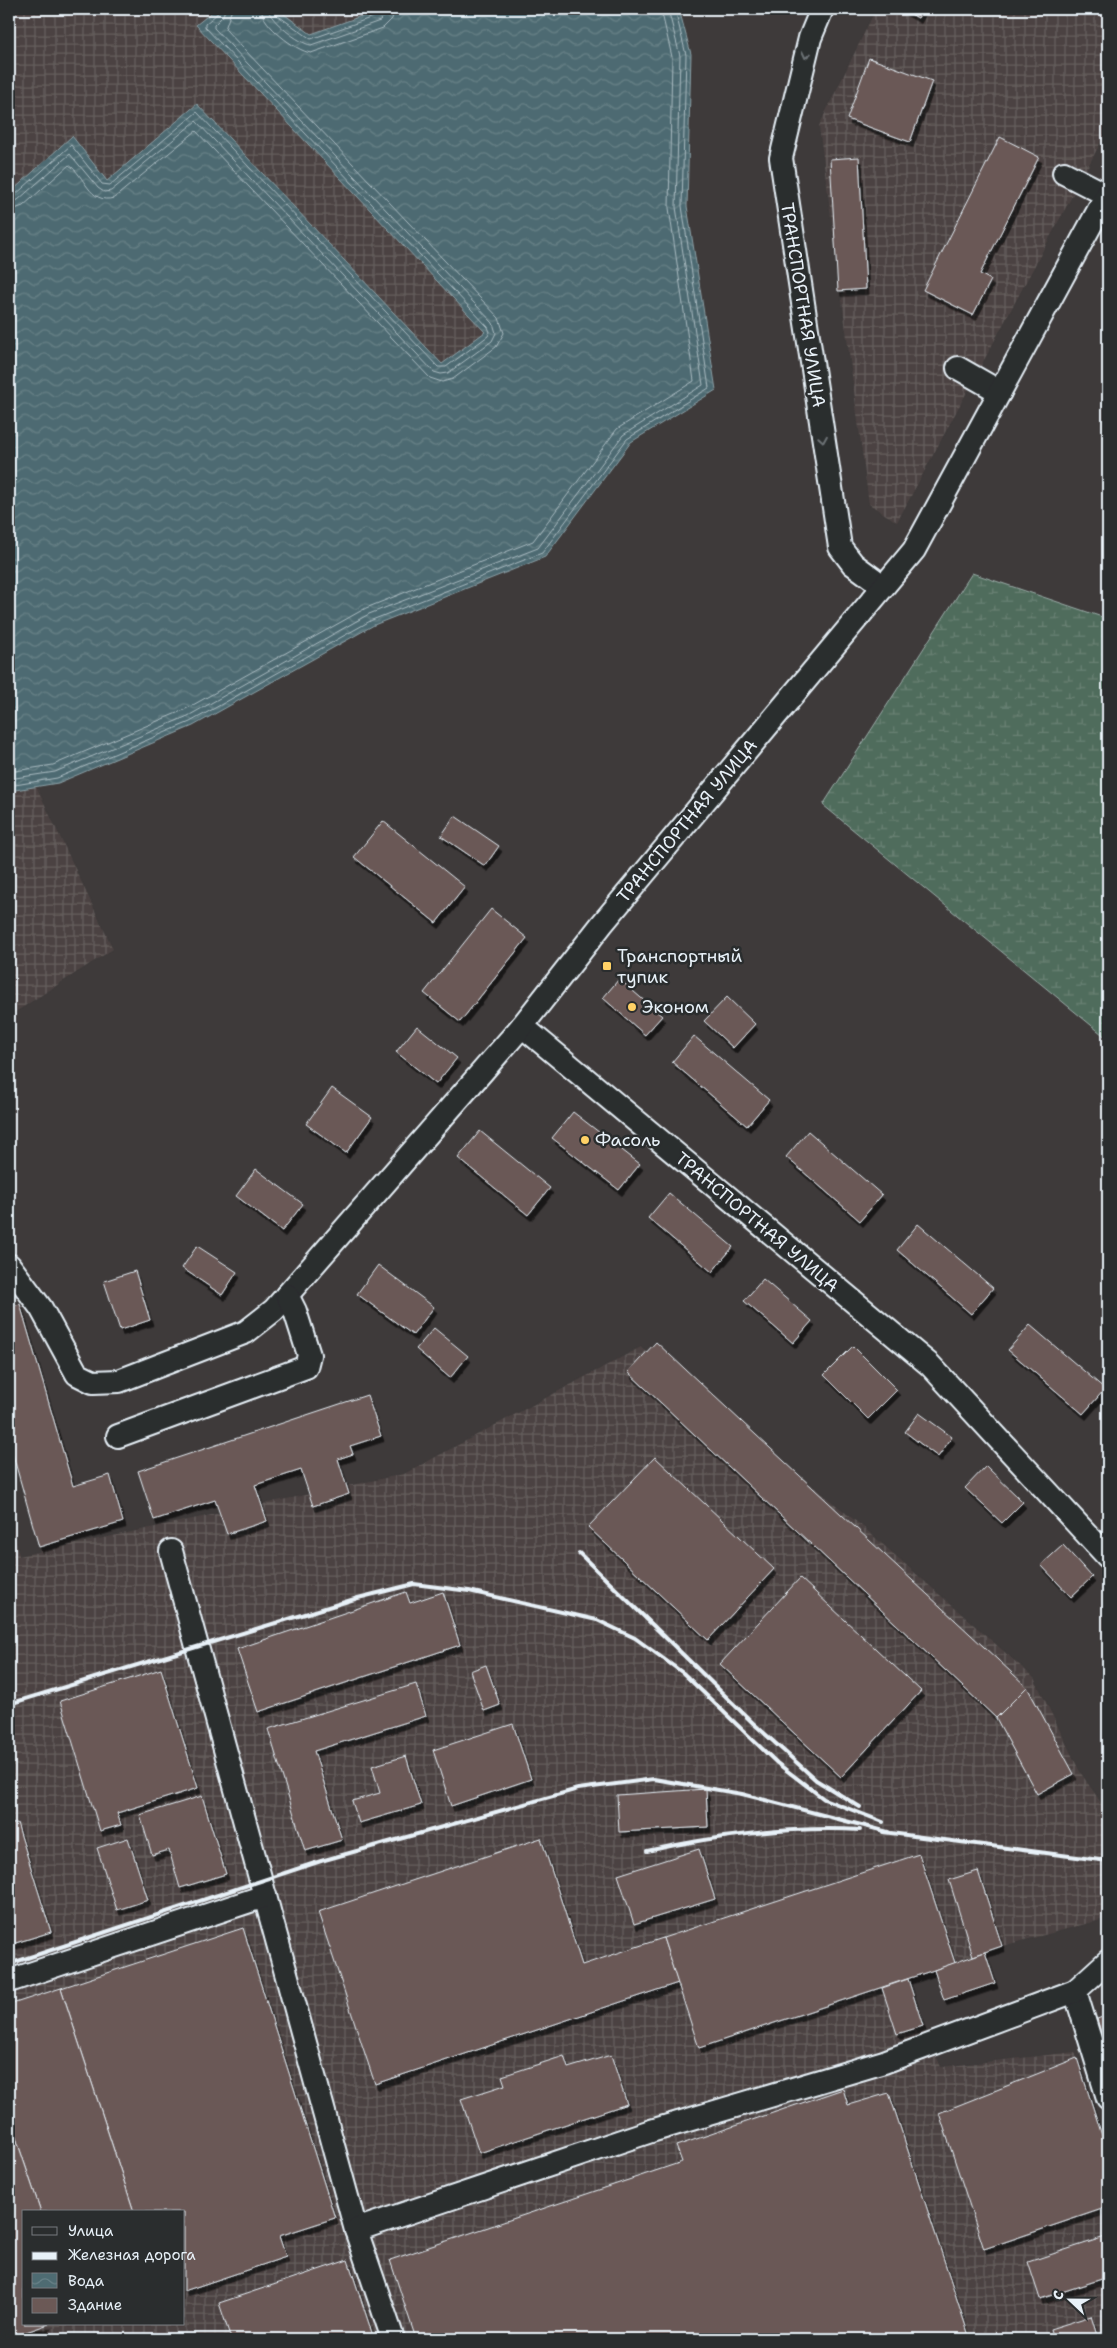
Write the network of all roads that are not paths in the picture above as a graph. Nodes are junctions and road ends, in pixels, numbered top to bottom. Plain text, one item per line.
1 (822, 9) edge
2 (1064, 173) dead end
3 (1108, 194) edge
4 (958, 368) dead end
5 (1000, 392) junction
6 (883, 586) junction
7 (522, 1026) junction
8 (9, 1265) edge
9 (287, 1295) junction
10 (118, 1436) dead end
11 (172, 1551) dead end
12 (1108, 1557) edge
13 (265, 1896) junction
14 (1108, 1961) edge
15 (9, 1982) edge
16 (1075, 1991) junction
17 (1108, 2098) edge
18 (356, 2230) junction
19 (393, 2339) edge

1 -> 6 street, ТРАНСПОРТНАЯ УЛИЦА
2 - 3 street
3 - 5 street, ТРАНСПОРТНАЯ УЛИЦА
4 - 5 street
5 - 6 street, ТРАНСПОРТНАЯ УЛИЦА
6 - 7 street, ТРАНСПОРТНАЯ УЛИЦА
7 - 9 street
7 - 12 street, ТРАНСПОРТНАЯ УЛИЦА
8 - 9 street
9 - 10 street
11 - 13 street
13 - 15 street
13 - 18 street
14 - 16 street
16 - 17 street
16 - 18 street
18 - 19 street

